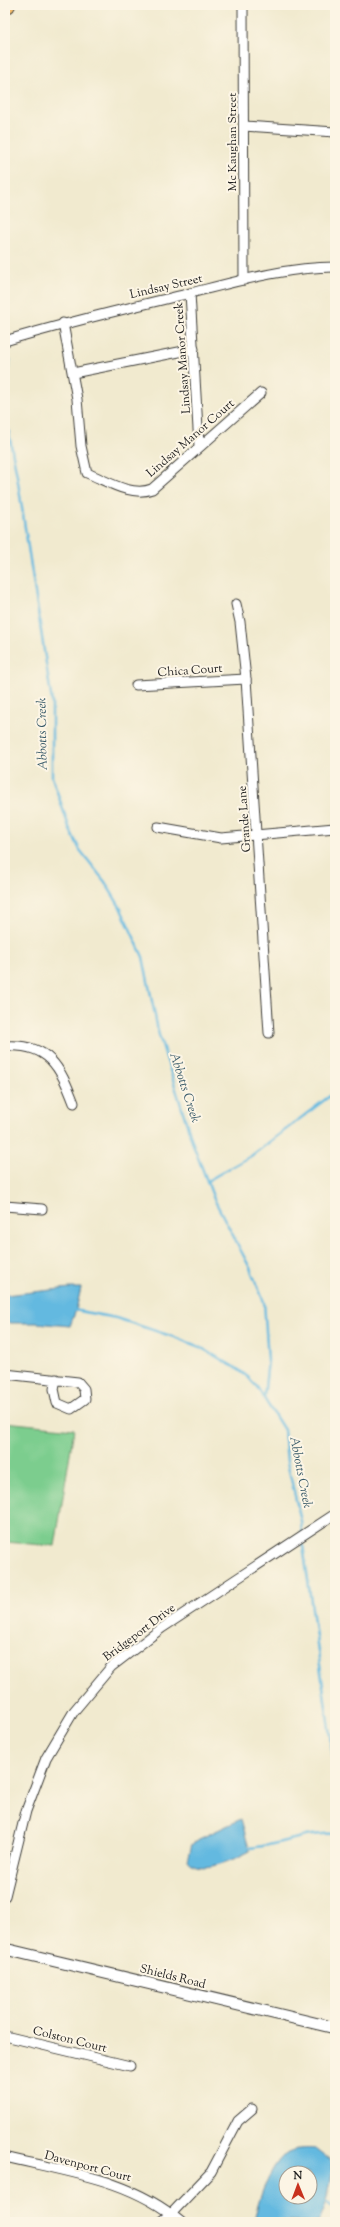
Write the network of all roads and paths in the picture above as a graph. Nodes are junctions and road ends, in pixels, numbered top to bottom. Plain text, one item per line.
1 (243, 5) edge
2 (244, 126) junction
3 (335, 132) edge
4 (335, 267) edge
5 (244, 280) junction
6 (190, 293) junction
7 (63, 323) junction
8 (5, 341) edge
9 (194, 349) junction
10 (73, 373) junction
11 (261, 393) dead end
12 (199, 446) junction
13 (236, 604) dead end
14 (246, 679) junction
15 (136, 685) dead end
16 (158, 827) dead end
17 (335, 828) edge
18 (257, 836) junction
19 (269, 1033) dead end
20 (5, 1046) edge
21 (74, 1103) dead end
22 (5, 1206) edge
23 (42, 1209) dead end
24 (5, 1374) edge
25 (56, 1379) dead end
26 (335, 1514) edge
27 (5, 1896) edge
28 (5, 1949) edge
29 (335, 2028) edge
30 (5, 2036) edge
31 (130, 2066) dead end
32 (252, 2109) dead end
33 (5, 2157) edge
34 (171, 2214) junction
35 (160, 2222) edge
36 (181, 2222) edge

1 - 2 street, Mc Kaughan Street
2 - 3 street
2 - 5 street, Mc Kaughan Street
4 - 5 street, Lindsay Street
5 - 6 street, Lindsay Street
6 - 7 street, Lindsay Street
6 - 9 street, Lindsay Manor Creek
7 - 8 street, Lindsay Street
7 - 10 street
9 - 10 street
9 - 12 street, Lindsay Manor Creek
10 - 12 street, Lindsay Manor Court
11 - 12 street, Lindsay Manor Court
13 - 14 street, Grande Lane
14 - 15 street, Chica Court
14 - 18 street, Grande Lane
16 - 18 street
17 - 18 street
18 - 19 street, Grande Lane
20 - 21 street
22 - 23 street
24 - 25 street
26 - 27 street, Bridgeport Drive
28 - 29 street, Shields Road
30 - 31 street, Colston Court
32 - 34 street
33 - 34 street, Davenport Court
34 - 35 street
34 - 36 street, Davenport Court

